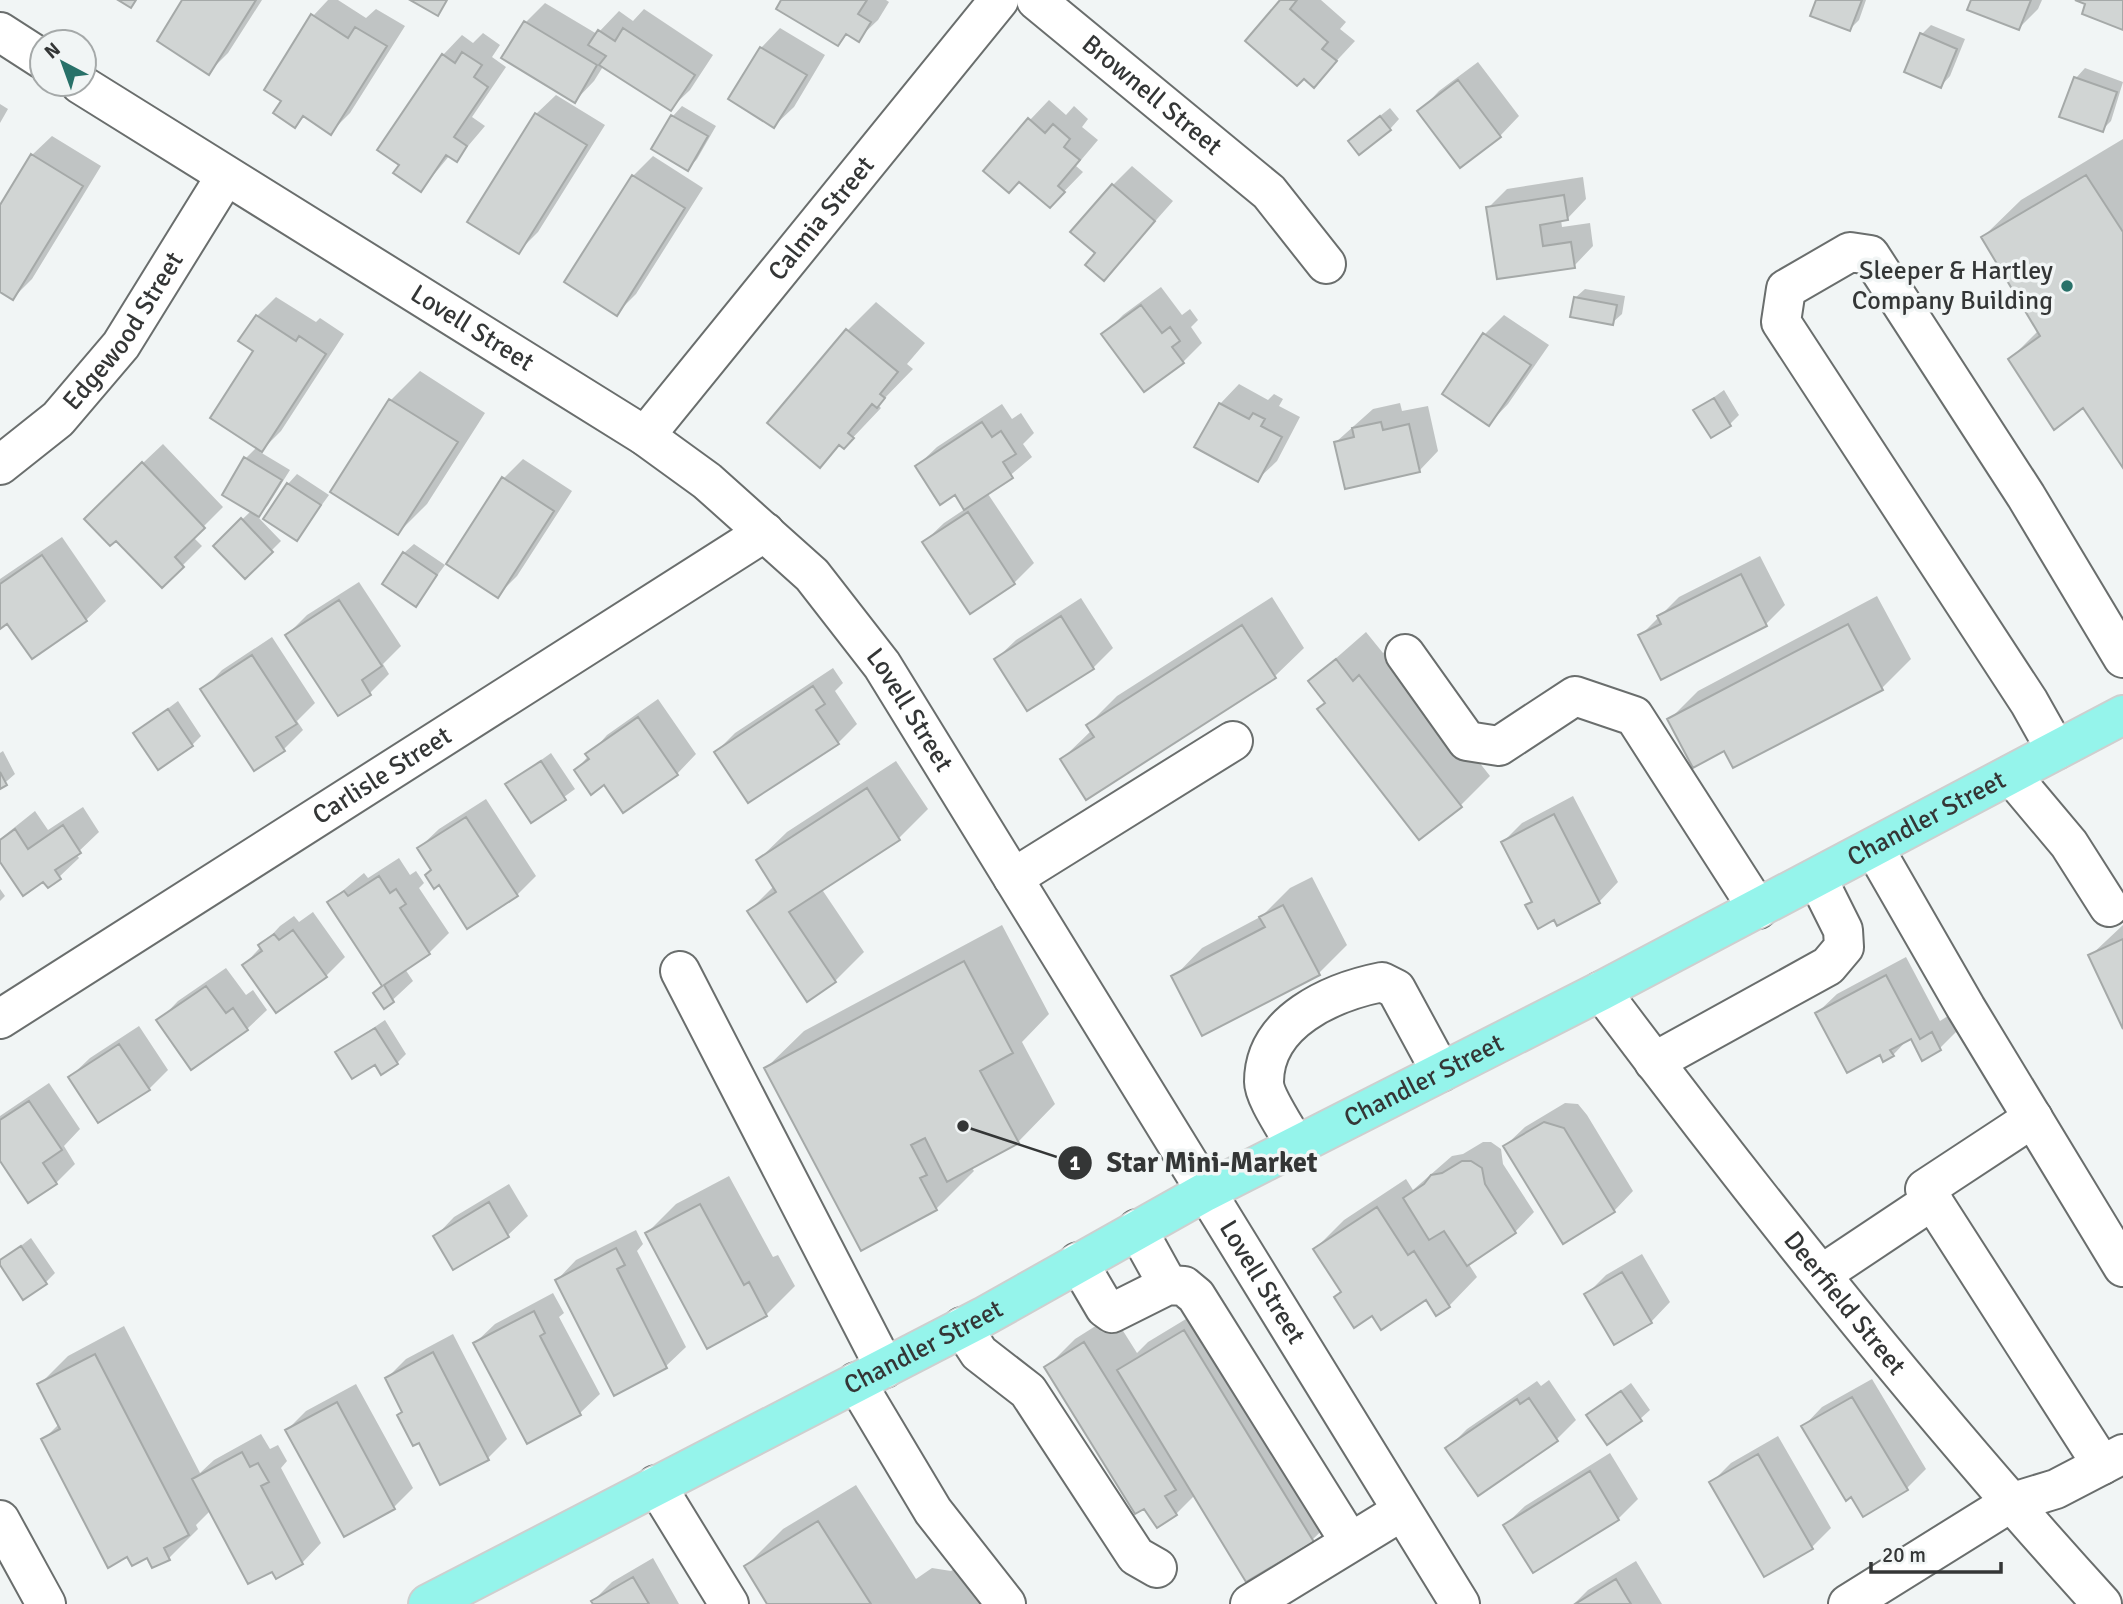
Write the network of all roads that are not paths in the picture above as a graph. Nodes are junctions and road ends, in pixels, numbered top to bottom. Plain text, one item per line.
1 (999, 0) edge
2 (1037, 0) edge
3 (0, 32) edge
4 (28, 50) edge
5 (98, 96) edge
6 (225, 177) junction
7 (1326, 264) dead end
8 (645, 436) junction
9 (0, 465) edge
10 (765, 532) junction
11 (1405, 654) dead end
12 (2123, 658) edge
13 (2123, 715) edge
14 (1233, 741) dead end
15 (2056, 750) junction
16 (2011, 775) junction
17 (1874, 848) junction
18 (1013, 877) junction
19 (1816, 878) junction
20 (2109, 906) dead end
21 (1758, 909) junction
22 (680, 971) dead end
23 (1601, 991) junction
24 (0, 1020) edge
25 (1654, 1062) junction
26 (1441, 1072) junction
27 (2033, 1118) junction
28 (1295, 1145) junction
29 (1205, 1192) junction
30 (1933, 1200) junction
31 (1137, 1229) junction
32 (1078, 1262) junction
33 (2123, 1267) edge
34 (1822, 1274) junction
35 (1168, 1285) junction
36 (962, 1327) junction
37 (871, 1375) junction
38 (2113, 1460) edge
39 (656, 1485) junction
40 (2010, 1503) junction
41 (1402, 1511) junction
42 (0, 1520) edge
43 (1350, 1542) junction
44 (1157, 1567) dead end
45 (46, 1604) edge
46 (428, 1604) edge
47 (729, 1604) edge
48 (1006, 1604) edge
49 (1250, 1604) edge
50 (1460, 1604) edge
51 (1848, 1604) edge
52 (2102, 1604) edge

1 - 8 street, Calmia Street
2 - 7 street, Brownell Street
3 - 4 street
5 - 6 street, Lovell Street
6 - 8 street, Lovell Street
6 - 9 street, Edgewood Street
8 - 10 street, Lovell Street
10 - 18 street, Lovell Street
10 - 24 street, Carlisle Street
11 - 21 street
12 - 15 street
13 - 15 main road, Chandler Street
14 - 18 street
15 - 16 main road, Chandler Street
16 - 17 main road, Chandler Street
16 - 20 street
17 - 19 main road, Chandler Street
17 - 27 street
18 - 29 street, Lovell Street
19 - 21 main road, Chandler Street
19 - 25 street
21 - 23 main road, Chandler Street
22 - 37 street
23 - 25 street, Deerfield Street
23 - 26 main road, Chandler Street
25 - 34 street, Deerfield Street
26 - 28 main road, Chandler Street
26 - 28 street
27 - 30 street
27 - 33 street
28 - 29 main road, Chandler Street
29 - 31 main road, Chandler Street
29 - 41 street, Lovell Street
30 - 34 street
30 - 38 street
31 - 32 main road, Chandler Street
31 - 35 street
32 - 35 street
32 - 36 main road, Chandler Street
34 - 40 street, Deerfield Street
35 - 43 street
36 - 37 main road, Chandler Street
36 - 44 street
37 - 39 main road, Chandler Street
37 - 48 street
38 - 40 street
39 - 46 main road, Chandler Street
39 - 47 street
40 - 51 street
40 - 52 street, Deerfield Street
41 - 43 street
41 - 50 street, Lovell Street
42 - 45 street
43 - 49 street

